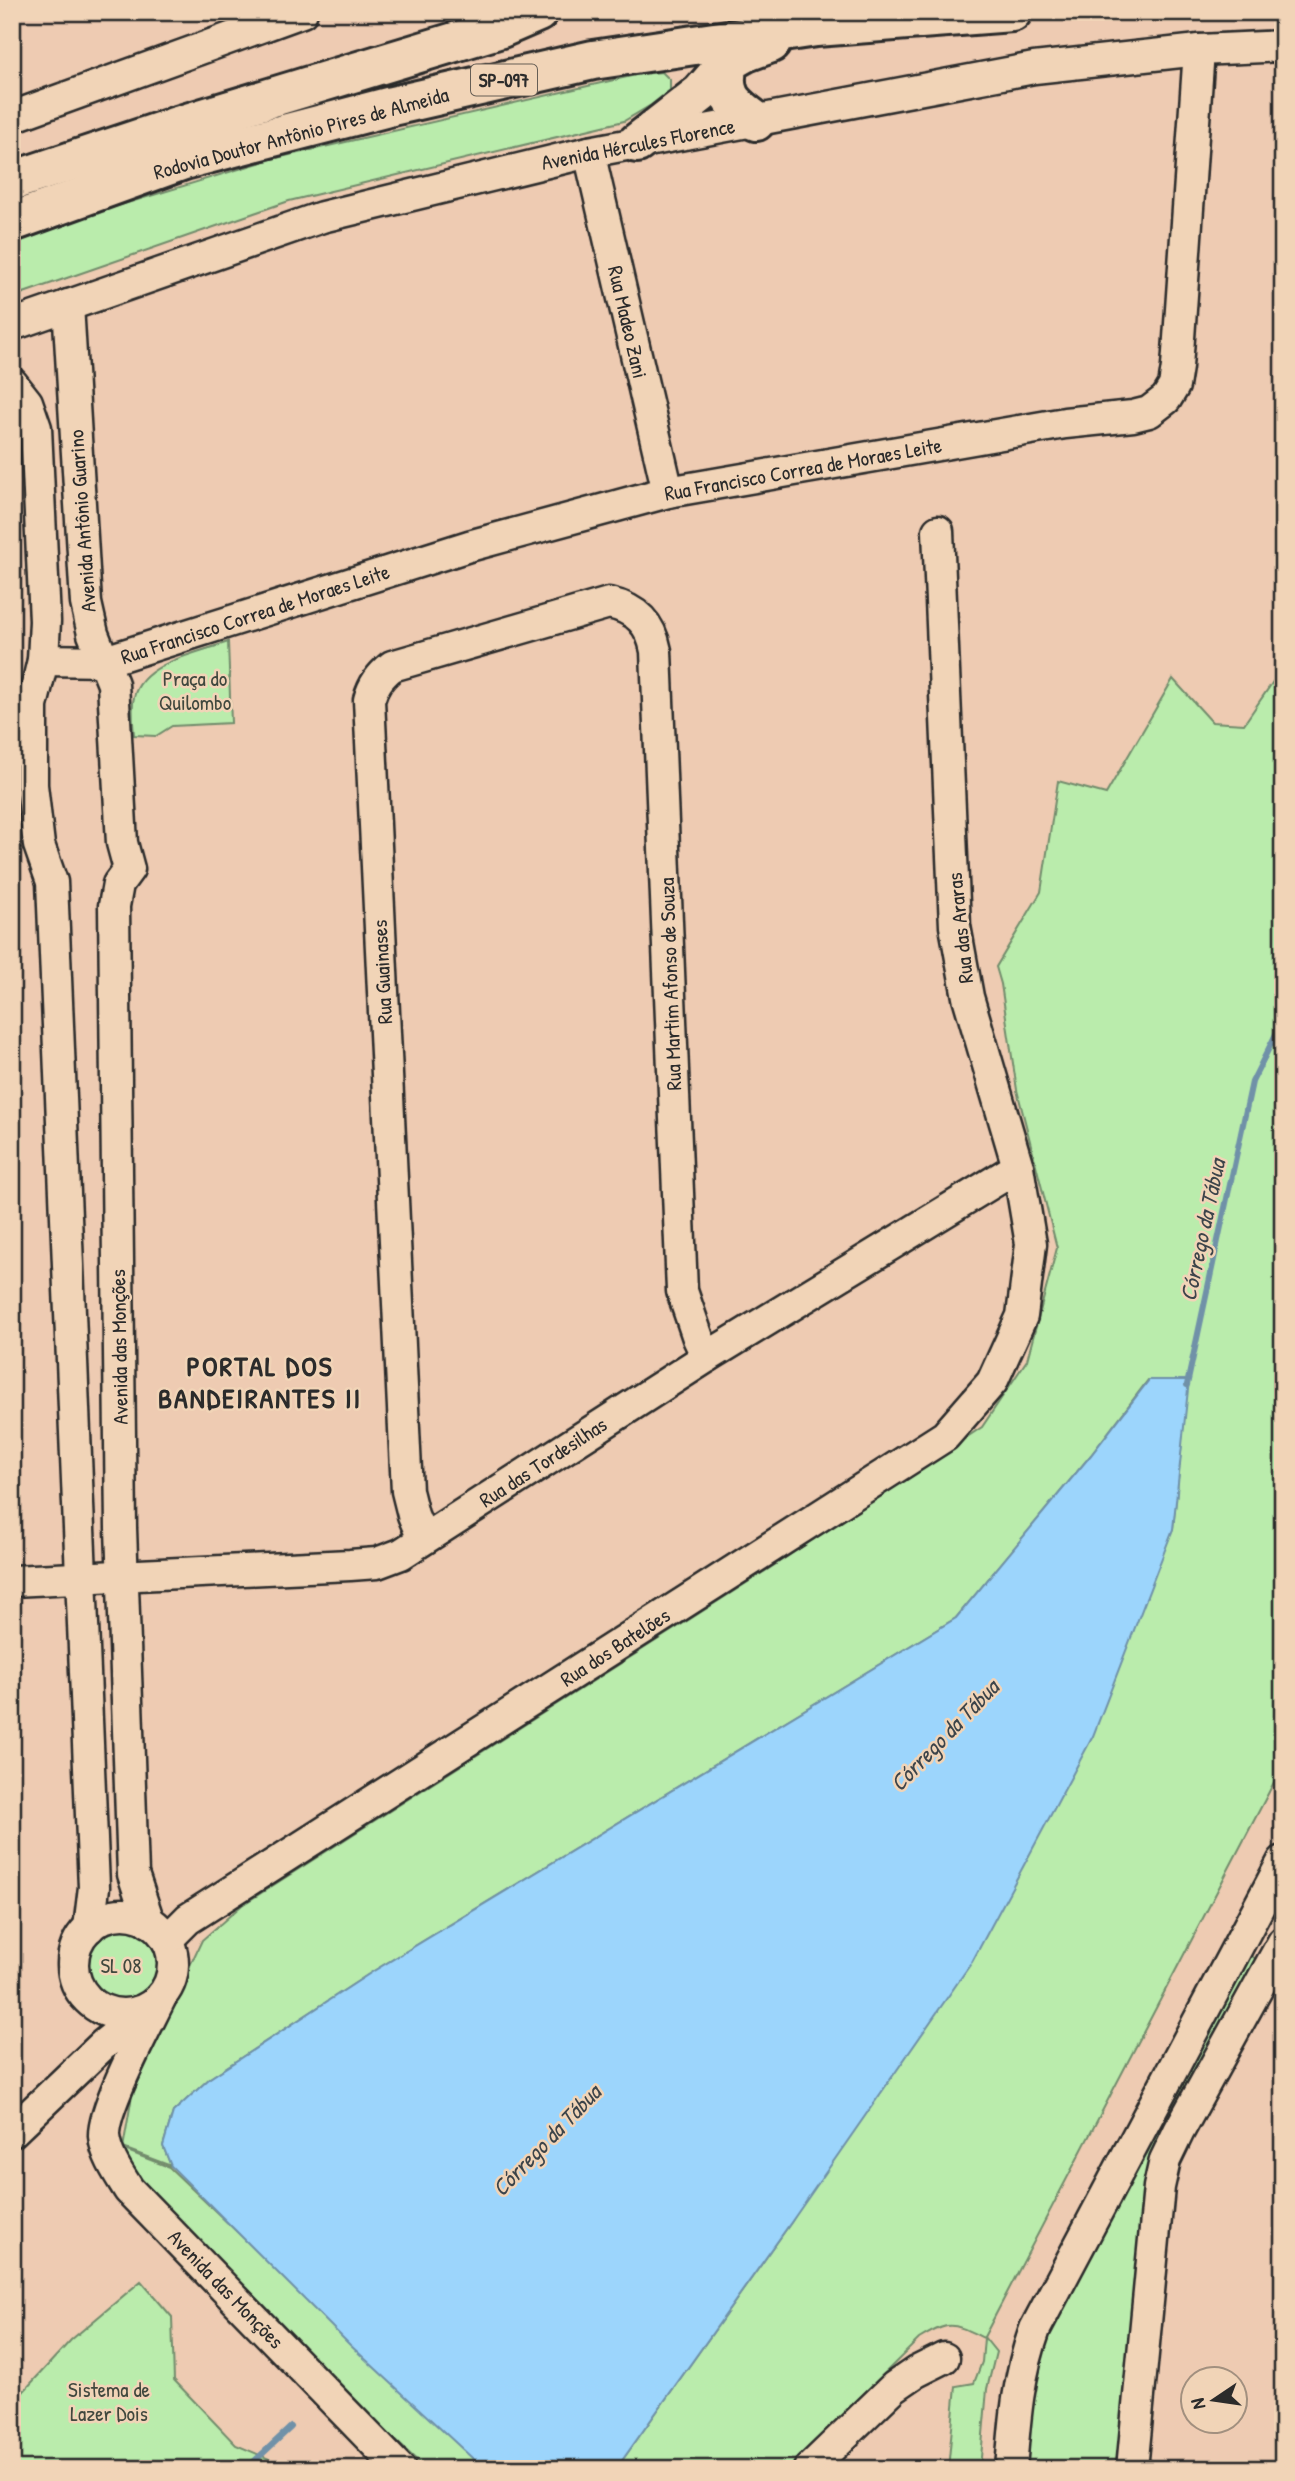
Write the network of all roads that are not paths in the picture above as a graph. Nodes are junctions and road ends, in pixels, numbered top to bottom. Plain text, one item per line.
1 (302, 12) edge
2 (538, 12) edge
3 (776, 12) edge
4 (1012, 12) edge
5 (816, 27) junction
6 (1283, 46) edge
7 (1199, 50) junction
8 (728, 62) junction
9 (12, 117) edge
10 (757, 121) junction
11 (637, 143) junction
12 (589, 152) junction
13 (12, 181) edge
14 (12, 222) edge
15 (68, 305) junction
16 (12, 325) edge
17 (12, 383) edge
18 (668, 492) junction
19 (938, 531) dead end
20 (636, 613) joint
21 (43, 660) junction
22 (105, 661) junction
23 (118, 774) joint
24 (1018, 1167) junction
25 (1022, 1316) joint
26 (707, 1357) junction
27 (423, 1539) junction
28 (122, 1576) junction
29 (81, 1578) junction
30 (12, 1581) edge
31 (1283, 1861) edge
32 (89, 1927) junction
33 (158, 1931) junction
34 (1243, 1935) junction
35 (1279, 1949) edge
36 (155, 2003) junction
37 (97, 2007) junction
38 (104, 2044) junction
39 (118, 2086) junction
40 (12, 2132) edge
41 (944, 2358) dead end
42 (400, 2469) edge
43 (809, 2469) edge
44 (1011, 2469) edge
45 (1132, 2469) edge

1 - 9 street
2 - 13 main road, Rodovia Doutor Antônio Pires de Almeida / SP-097
3 - 5 main road
4 - 5 main road, Rodovia Doutor Antônio Pires de Almeida / SP-097
5 - 8 main road
5 - 14 main road, Rodovia Doutor Antônio Pires de Almeida / SP-097
6 - 7 street, Avenida Hércules Florence
7 - 10 street, Avenida Hércules Florence
7 - 18 street, Rua Francisco Correa de Moraes Leite
8 - 10 main road
8 - 11 main road
10 - 11 street, Avenida Hércules Florence
11 - 12 street, Avenida Hércules Florence
12 - 15 street, Avenida Hércules Florence
12 - 18 street, Rua Madeo Zani
15 - 16 street, Avenida Hércules Florence
15 - 22 street, Avenida Antônio Guarino
17 - 21 street, Avenida Antônio Guarino
18 - 22 street, Rua Francisco Correa de Moraes Leite
19 - 24 street, Rua das Araras
20 - 26 street, Rua Martim Afonso de Souza
20 - 27 street, Rua Guainases
21 - 22 street, Rua Francisco Correa de Moraes Leite
21 - 29 street, Avenida Antônio Guarino
22 - 23 street, Avenida Antônio Guarino
23 - 28 street, Avenida das Monções
24 - 25 street, Rua das Araras
24 - 26 street, Rua das Tordesilhas
25 - 33 street, Rua dos Batelões
26 - 27 street, Rua das Tordesilhas
27 - 28 street, Rua das Tordesilhas
28 - 29 street, Rua das Tordesilhas
28 - 33 street, Avenida das Monções
29 - 30 street, Rua das Tordesilhas
29 - 32 street
31 - 34 street
32 - 33 street
32 - 37 street
33 - 36 street
34 - 35 street
34 - 44 street
35 - 45 street
36 - 37 street
36 - 38 street
36 - 39 street, Avenida das Monções
37 - 38 street
38 - 39 street
38 - 40 street
39 - 42 street, Avenida das Monções
41 - 43 street

